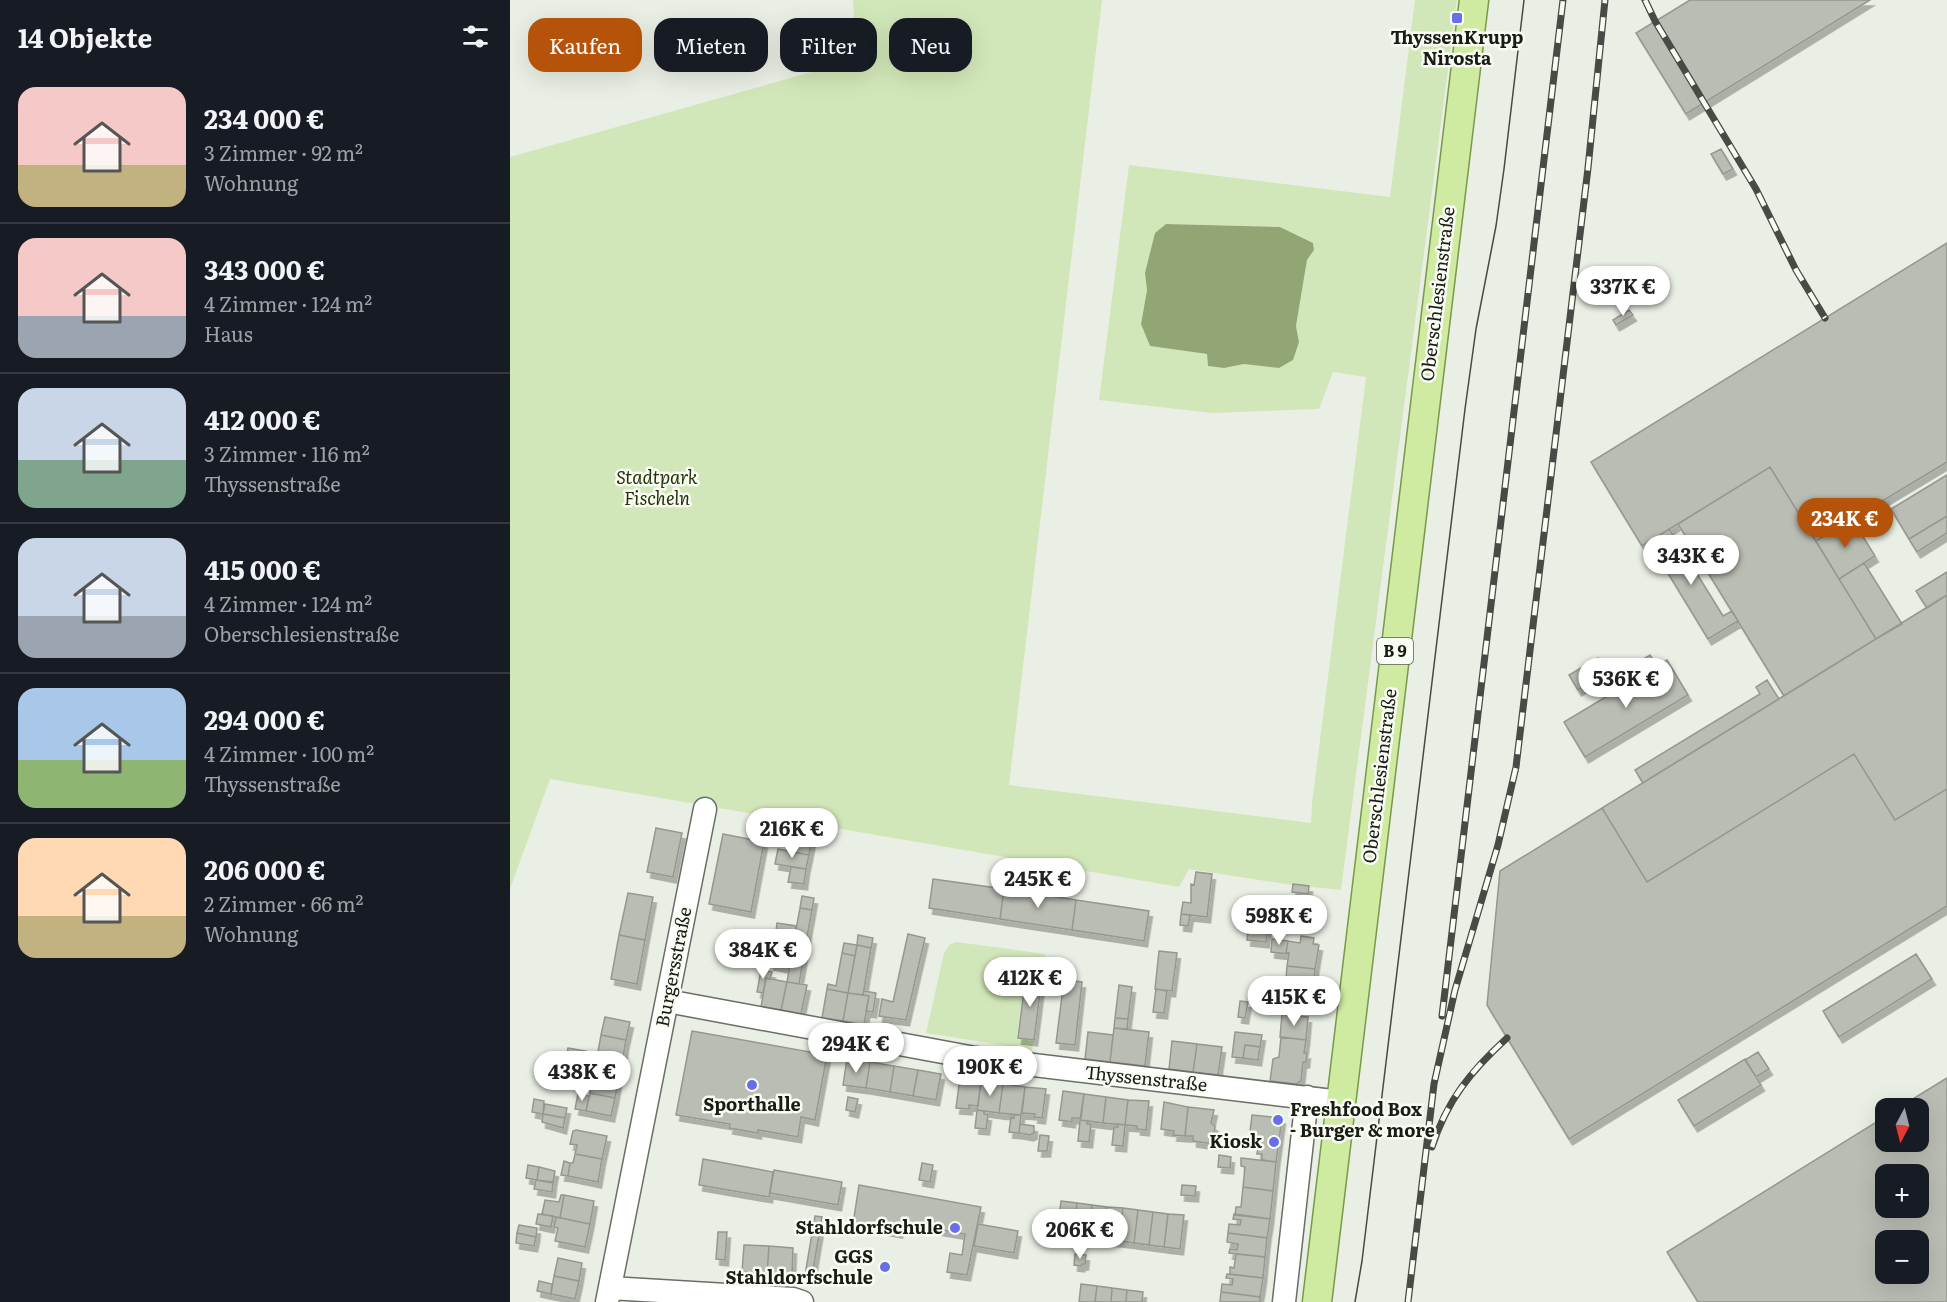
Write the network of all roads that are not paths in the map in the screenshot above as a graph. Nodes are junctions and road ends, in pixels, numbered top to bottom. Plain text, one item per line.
1 (1474, 0) edge
2 (705, 809) dead end
3 (667, 1001) junction
4 (1307, 1097) junction
5 (1341, 1102) junction
6 (609, 1295) edge
7 (802, 1302) edge
8 (1284, 1302) edge
9 (1317, 1302) edge

1 - 5 main road, Oberschlesienstraße / B 9
2 - 3 street, Burgersstraße
3 - 4 street, Thyssenstraße
3 - 6 street, Burgersstraße
4 - 5 street, Thyssenstraße
4 - 8 street
5 - 9 main road, Oberschlesienstraße / B 9
6 - 7 street

